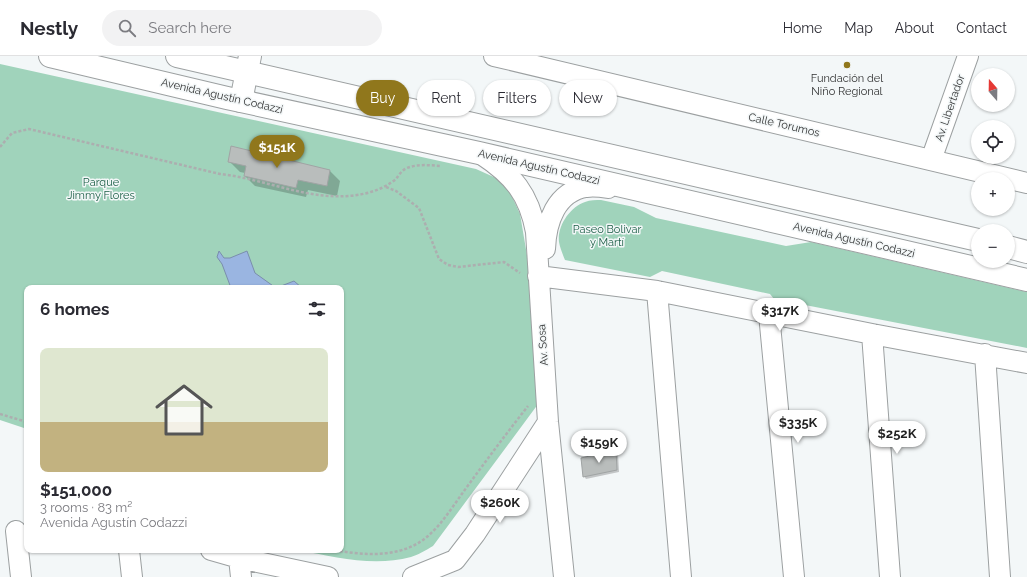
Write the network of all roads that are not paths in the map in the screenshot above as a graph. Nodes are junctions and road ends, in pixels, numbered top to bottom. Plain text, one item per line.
1 (50, 56) edge
2 (177, 56) edge
3 (494, 56) edge
4 (968, 56) edge
5 (521, 59) edge
6 (242, 63) edge
7 (234, 99) junction
8 (479, 153) junction
9 (932, 160) junction
10 (1027, 182) edge
11 (641, 190) junction
12 (971, 238) edge
13 (1015, 249) edge
14 (1027, 252) edge
15 (531, 272) junction
16 (1027, 280) edge
17 (657, 291) junction
18 (769, 314) junction
19 (872, 334) junction
20 (985, 354) junction
21 (1027, 363) edge
22 (548, 422) junction
23 (14, 530) edge
24 (130, 553) edge
25 (216, 553) edge
26 (240, 568) edge
27 (456, 569) edge
28 (21, 577) edge
29 (132, 577) edge
30 (328, 577) edge
31 (412, 577) edge
32 (564, 577) edge
33 (681, 577) edge
34 (794, 577) edge
35 (890, 577) edge
36 (1000, 577) edge

1 - 7 main road, Avenida Agustín Codazzi
2 - 6 main road
3 - 5 street, Calle Torumos
4 - 9 street, Av. Libertador
5 - 9 street, Calle Torumos
6 - 7 main road
6 - 12 main road
7 - 8 main road, Avenida Agustín Codazzi
8 - 11 main road, Avenida Agustín Codazzi
8 - 15 street
9 - 10 street, Calle Torumos
11 - 15 street, Av. Sosa
11 - 16 main road, Avenida Agustín Codazzi
13 - 14 main road
15 - 17 street
15 - 22 street, Av. Sosa
17 - 18 street
17 - 33 street
18 - 19 street
18 - 34 street
19 - 20 street
19 - 35 street
20 - 21 street
20 - 36 street
22 - 27 street
22 - 32 street, Av. Sosa
23 - 28 street
24 - 29 street
25 - 26 street
26 - 30 street
27 - 31 street

